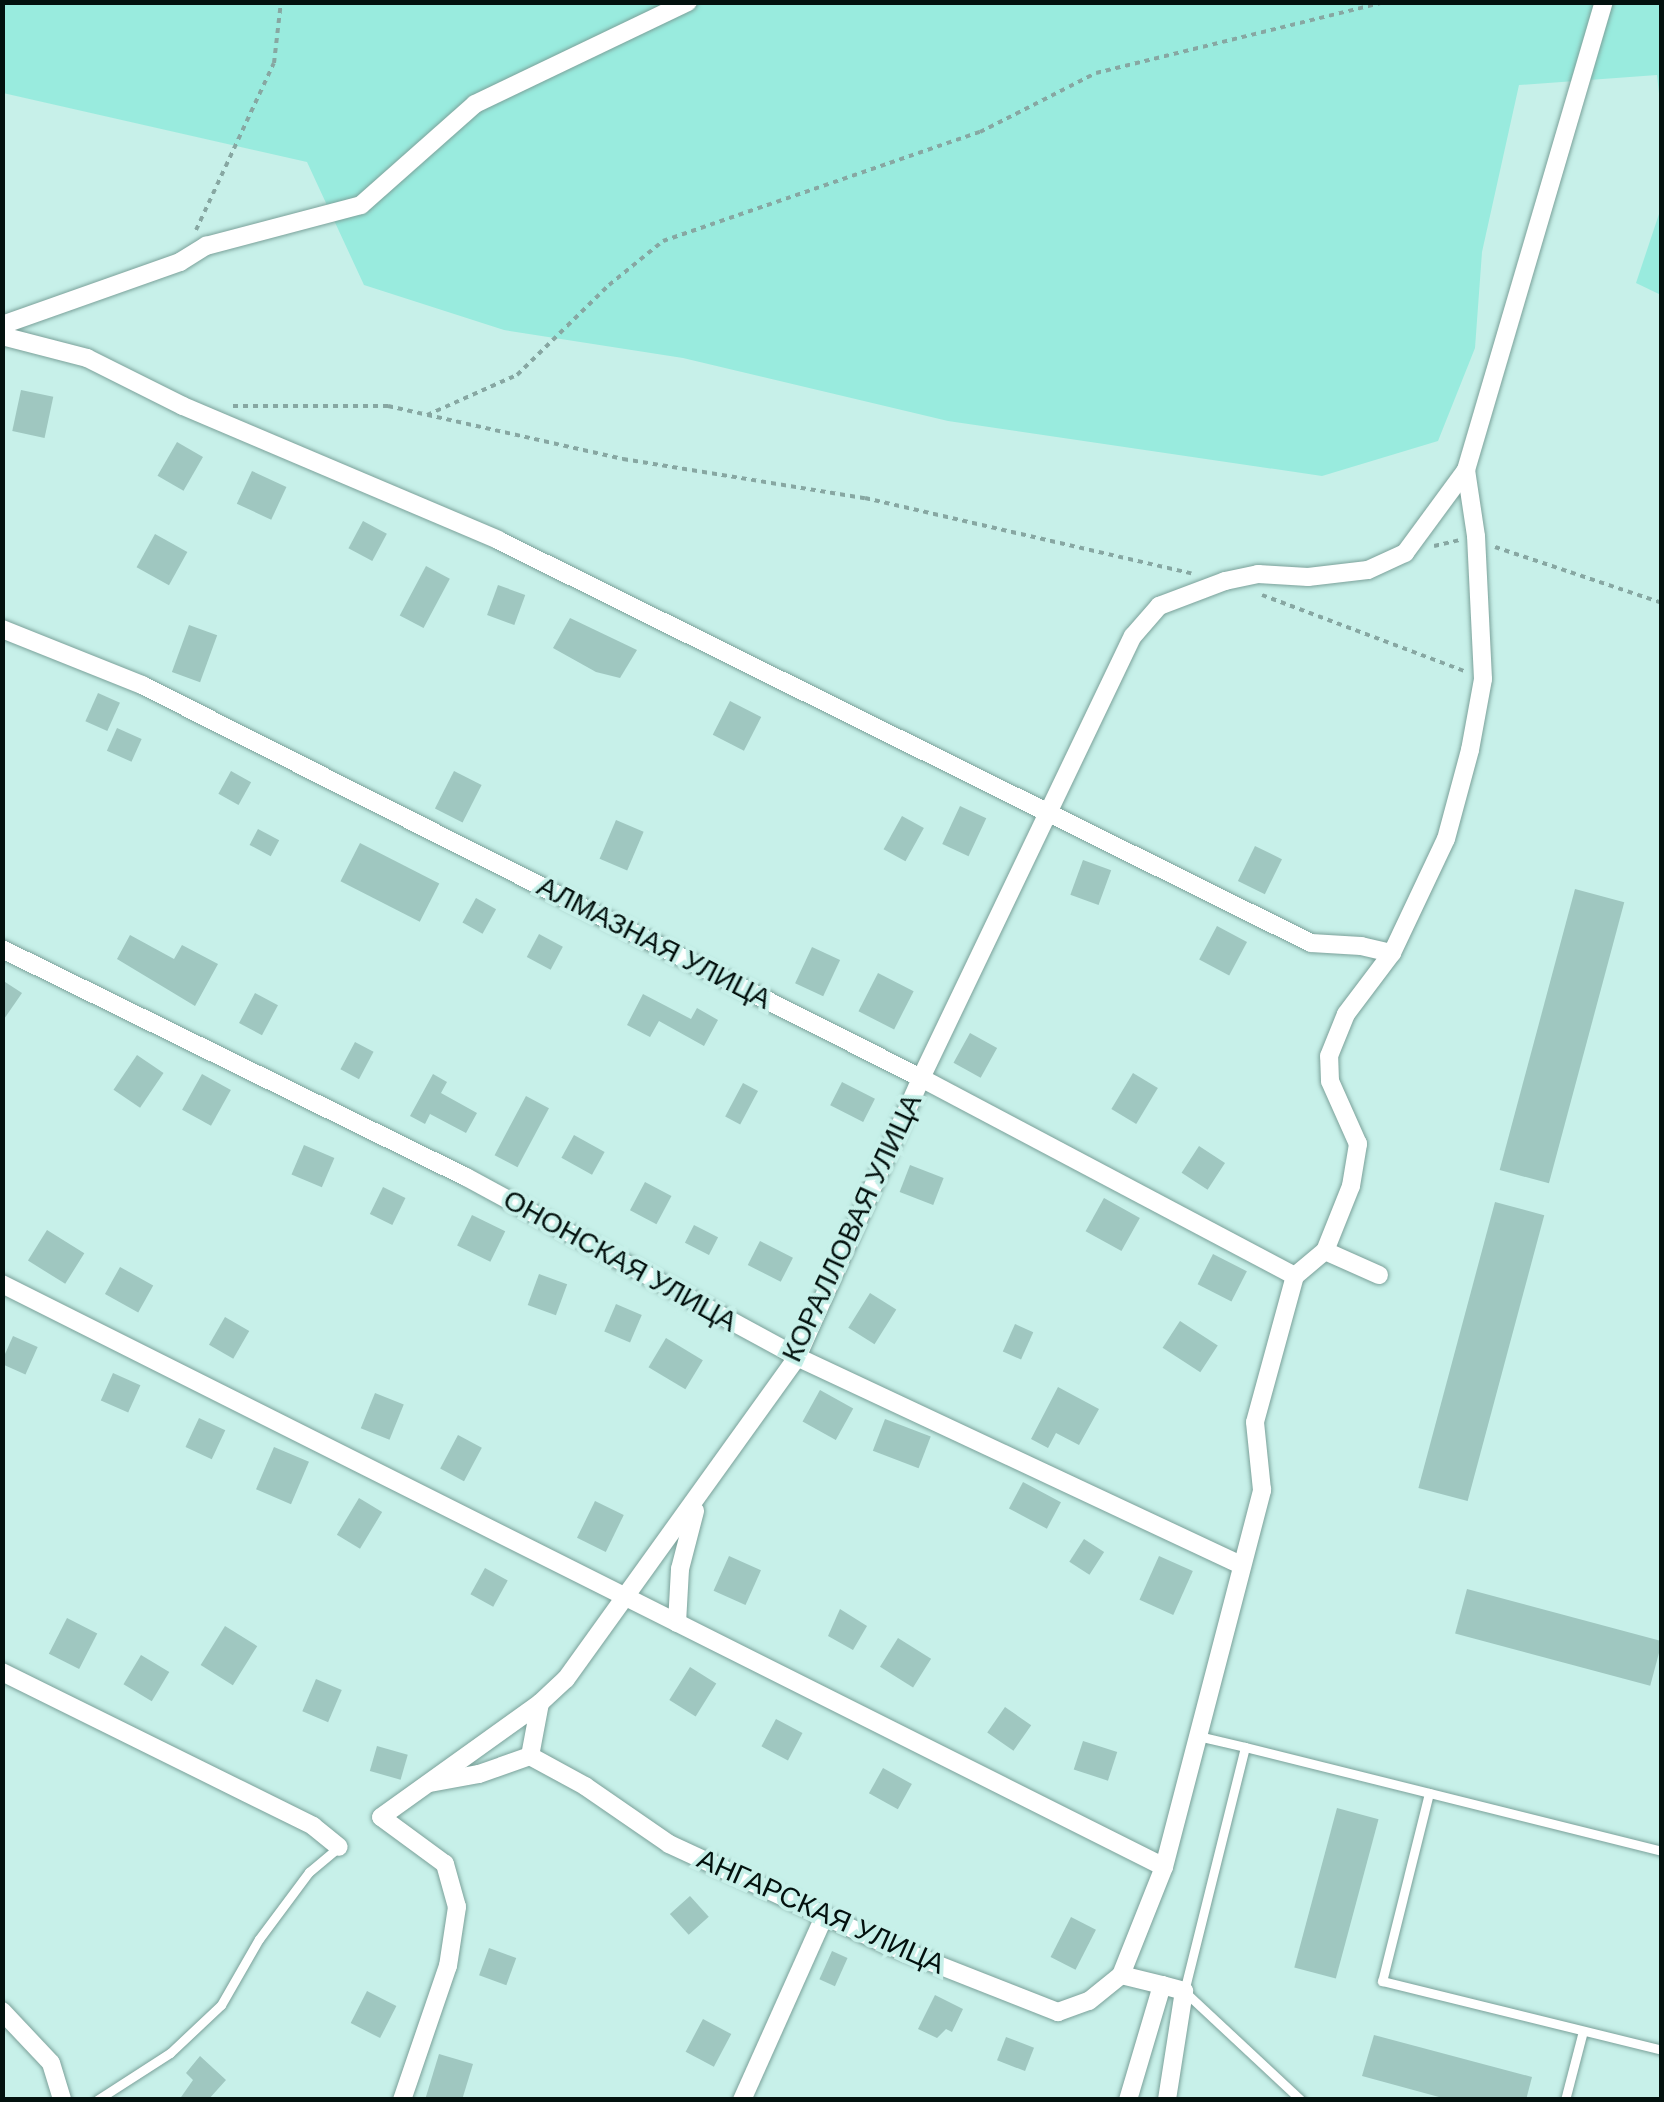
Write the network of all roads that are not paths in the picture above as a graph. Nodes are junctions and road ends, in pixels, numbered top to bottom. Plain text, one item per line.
1 (688, 2) edge
2 (1604, 2) edge
3 (2, 325) edge
4 (2, 336) edge
5 (1466, 470) junction
6 (2, 629) edge
7 (1049, 813) junction
8 (2, 949) edge
9 (1392, 953) junction
10 (921, 1078) junction
11 (1325, 1250) junction
12 (1380, 1275) dead end
13 (1296, 1276) junction
14 (2, 1284) edge
15 (796, 1357) junction
16 (698, 1499) junction
17 (1241, 1565) junction
18 (627, 1598) junction
19 (677, 1623) junction
20 (2, 1672) edge
21 (540, 1703) junction
22 (1198, 1736) junction
23 (1245, 1747) junction
24 (530, 1756) junction
25 (428, 1783) junction
26 (1429, 1793) junction
27 (340, 1847) joint
28 (1662, 1851) edge
29 (1164, 1867) junction
30 (824, 1916) junction
31 (1121, 1974) junction
32 (1162, 1985) junction
33 (1184, 1991) junction
34 (2, 2011) edge
35 (1583, 2031) junction
36 (1662, 2050) edge
37 (62, 2100) edge
38 (97, 2100) edge
39 (402, 2100) edge
40 (742, 2100) edge
41 (1128, 2100) edge
42 (1167, 2100) edge
43 (1301, 2100) edge
44 (1565, 2100) edge

1 - 3 street
2 - 5 street
4 - 7 street
5 - 7 street, КОРАЛЛОВАЯ УЛИЦА
5 - 9 street
6 - 10 street, АЛМАЗНАЯ УЛИЦА
7 - 9 street
7 - 10 street, КОРАЛЛОВАЯ УЛИЦА
8 - 15 street, ОНОНСКАЯ УЛИЦА
9 - 11 street
10 - 13 street, АЛМАЗНАЯ УЛИЦА
10 - 15 street, КОРАЛЛОВАЯ УЛИЦА
11 - 12 street
11 - 13 street
13 - 17 street
14 - 18 street
15 - 16 street, КОРАЛЛОВАЯ УЛИЦА
15 - 17 street, ОНОНСКАЯ УЛИЦА
16 - 18 street, КОРАЛЛОВАЯ УЛИЦА
16 - 19 street
17 - 22 street
18 - 19 street
18 - 21 street, КОРАЛЛОВАЯ УЛИЦА
19 - 29 street
20 - 27 street
21 - 24 street
21 - 25 street, КОРАЛЛОВАЯ УЛИЦА
22 - 23 lane
22 - 29 street
23 - 26 lane
23 - 33 lane
24 - 25 street
24 - 30 street, АНГАРСКАЯ УЛИЦА
25 - 39 street, КОРАЛЛОВАЯ УЛИЦА
26 - 28 lane
26 - 35 lane
27 - 38 lane
29 - 31 street
30 - 31 street, АНГАРСКАЯ УЛИЦА
30 - 40 street
31 - 32 street
32 - 33 street
32 - 41 street
33 - 42 street
33 - 43 lane
34 - 37 street
35 - 36 lane
35 - 44 lane

